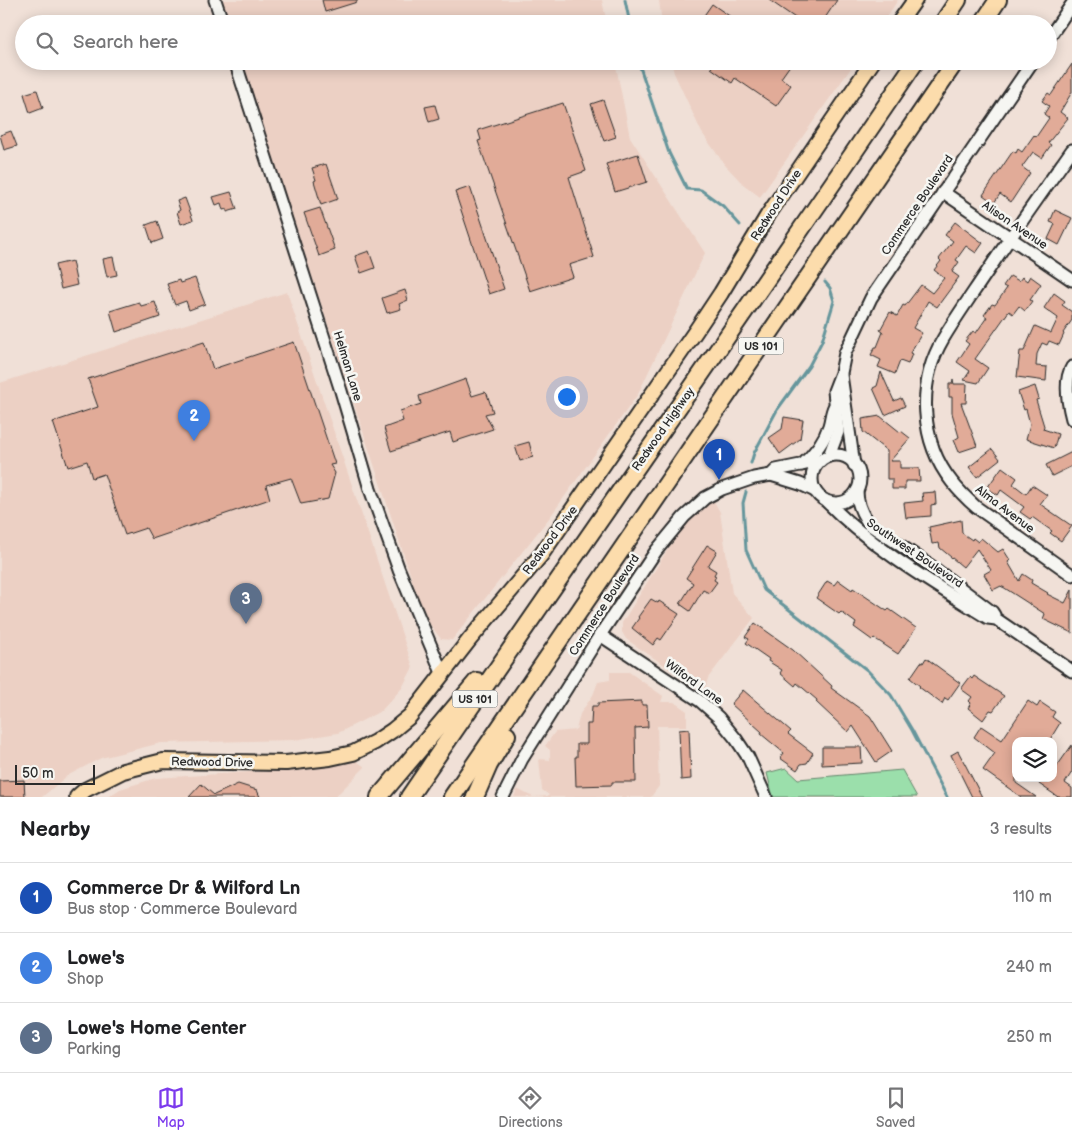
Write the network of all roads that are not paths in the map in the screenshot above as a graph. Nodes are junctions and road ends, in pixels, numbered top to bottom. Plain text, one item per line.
1 (215, 0) edge
2 (914, 0) edge
3 (958, 0) edge
4 (998, 0) edge
5 (1072, 4) edge
6 (220, 15) edge
7 (904, 15) edge
8 (948, 15) edge
9 (988, 15) edge
10 (1057, 26) edge
11 (238, 70) edge
12 (866, 70) edge
13 (910, 70) edge
14 (950, 70) edge
15 (1027, 70) edge
16 (1072, 150) edge
17 (943, 192) junction
18 (1010, 238) junction
19 (1072, 280) edge
20 (1072, 367) edge
21 (841, 373) junction
22 (835, 402) junction
23 (1072, 418) edge
24 (824, 459) junction
25 (802, 465) junction
26 (854, 465) junction
27 (771, 475) junction
28 (815, 491) junction
29 (857, 491) junction
30 (826, 501) junction
31 (1072, 575) edge
32 (542, 602) junction
33 (996, 619) junction
34 (566, 632) junction
35 (600, 635) junction
36 (1072, 671) edge
37 (443, 675) junction
38 (77, 797) edge
39 (379, 797) edge
40 (409, 797) edge
41 (452, 797) edge
42 (475, 797) edge
43 (503, 797) edge
44 (766, 797) edge

1 - 6 street
2 - 7 main road
3 - 8 highway
4 - 9 highway
5 - 10 street
11 - 37 street, Helman Lane
12 - 37 main road, Redwood Drive
13 - 32 highway, Redwood Highway / US 101
14 - 34 highway, US 101
15 - 17 street, Commerce Boulevard
16 - 18 street, Alma Avenue
17 - 18 street, Alison Avenue
17 - 21 street, Commerce Boulevard
18 - 19 street, Alison Avenue
18 - 31 street, Alma Avenue
20 - 23 street
21 - 22 street, Commerce Boulevard
21 - 26 street, Commerce Boulevard
22 - 24 street, Commerce Boulevard
22 - 25 street
24 - 25 street, Commerce Boulevard
24 - 26 street, Commerce Boulevard
24 - 28 street, Commerce Boulevard
25 - 27 street, Commerce Boulevard
26 - 29 street, Commerce Boulevard
27 - 28 street, Commerce Boulevard
27 - 35 street, Commerce Boulevard
28 - 30 street, Commerce Boulevard
29 - 30 street
29 - 33 street, Southwest Boulevard
30 - 33 street, Southwest Boulevard
32 - 39 highway
32 - 40 highway, Redwood Highway / US 101
33 - 36 street, Southwest Boulevard
34 - 41 highway, US 101
34 - 42 highway
35 - 43 street, Commerce Boulevard
35 - 44 street, Wilford Lane
37 - 38 main road, Redwood Drive

